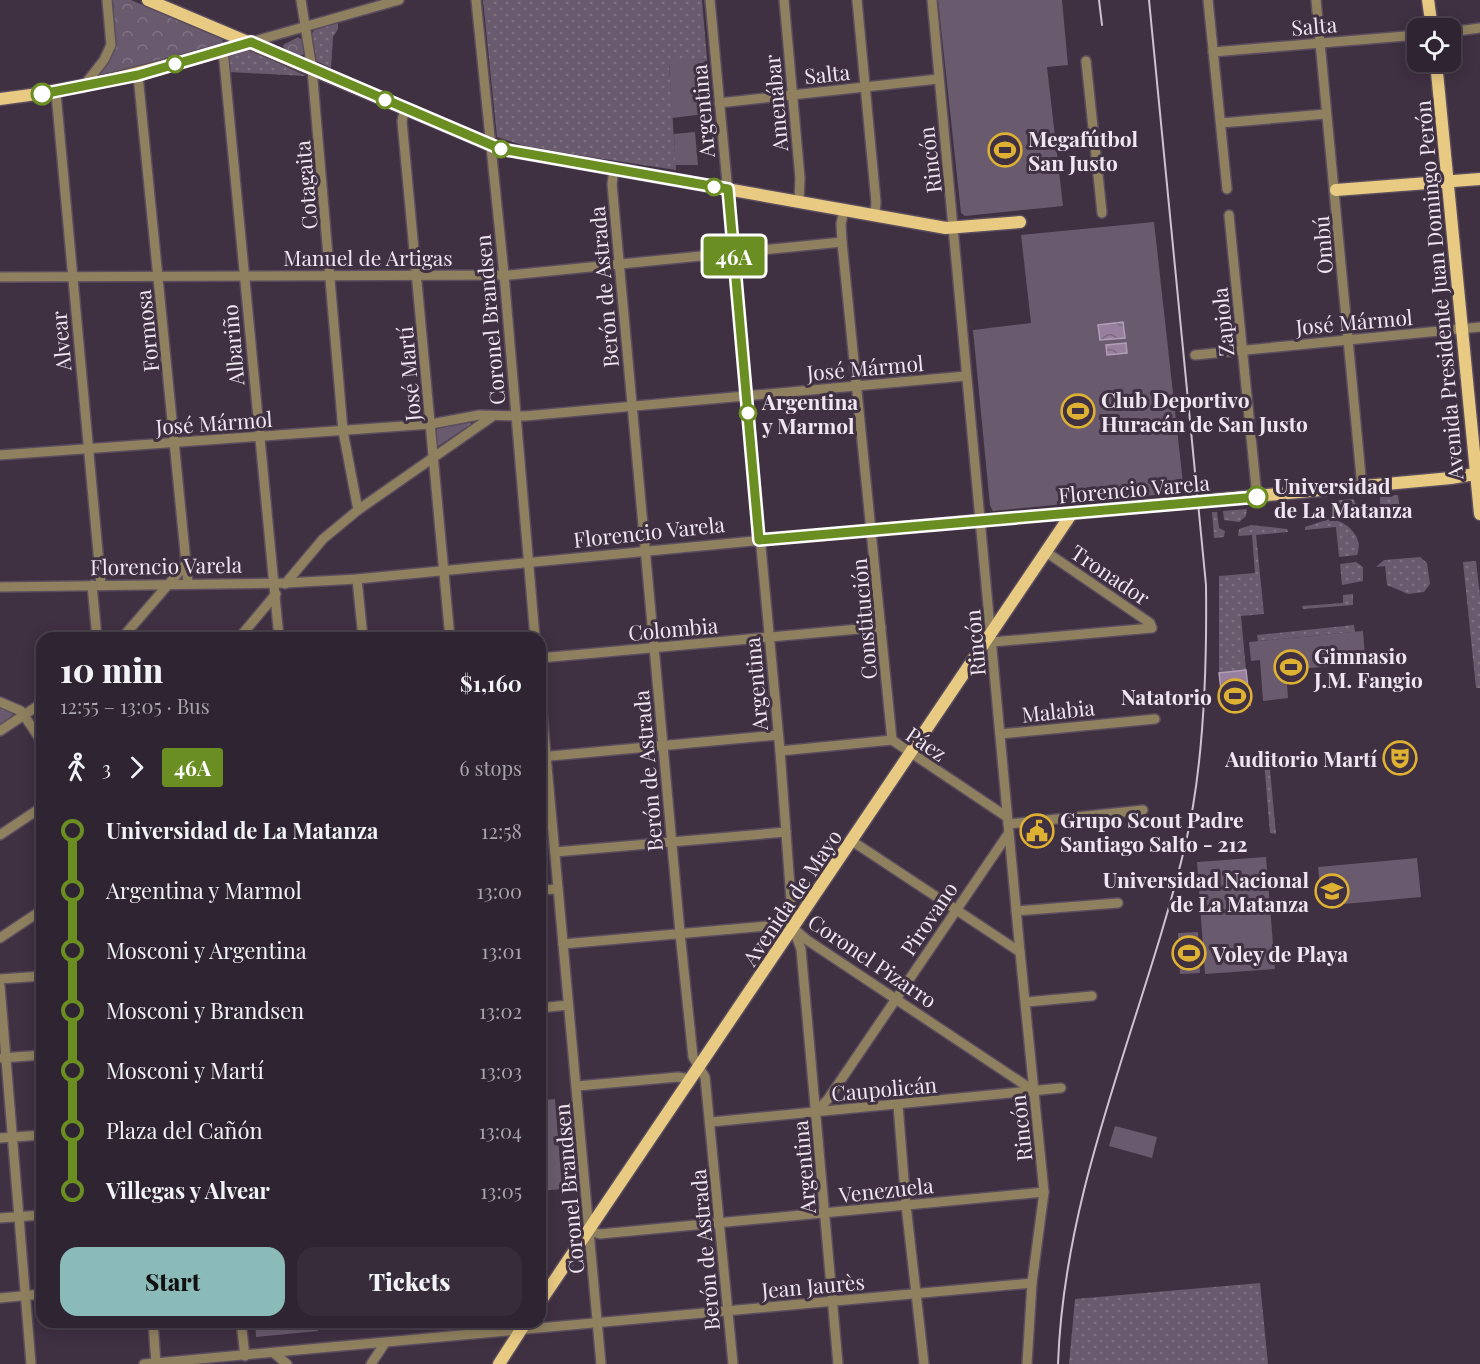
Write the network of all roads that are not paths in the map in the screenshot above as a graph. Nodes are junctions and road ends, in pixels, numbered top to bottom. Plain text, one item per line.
1 (107, 0) edge
2 (148, 0) edge
3 (301, 0) edge
4 (399, 0) edge
5 (476, 0) edge
6 (710, 0) edge
7 (784, 0) edge
8 (857, 0) edge
9 (932, 0) edge
10 (1208, 0) edge
11 (1316, 0) edge
12 (1428, 0) edge
13 (389, 1) edge
14 (1431, 18) edge
15 (305, 26) junction
16 (1480, 28) edge
17 (1461, 31) edge
18 (1407, 36) edge
19 (251, 42) junction
20 (1320, 42) junction
21 (223, 50) junction
22 (1213, 52) junction
23 (1086, 61) dead end
24 (312, 69) junction
25 (1437, 72) edge
26 (138, 75) junction
27 (939, 79) junction
28 (866, 87) junction
29 (82, 88) junction
30 (56, 93) junction
31 (792, 95) junction
32 (0, 99) edge
33 (719, 103) junction
34 (405, 108) junction
35 (1326, 114) junction
36 (1221, 123) junction
37 (490, 145) junction
38 (614, 170) junction
39 (1480, 179) edge
40 (1448, 183) junction
41 (728, 189) junction
42 (1227, 189) dead end
43 (1336, 190) junction
44 (799, 202) junction
45 (844, 209) junction
46 (1102, 213) dead end
47 (875, 214) junction
48 (1229, 215) dead end
49 (1020, 222) dead end
50 (952, 229) junction
51 (842, 242) junction
52 (734, 251) junction
53 (620, 264) junction
54 (332, 274) junction
55 (416, 274) junction
56 (504, 274) junction
57 (71, 276) junction
58 (244, 276) junction
59 (0, 277) edge
60 (159, 277) junction
61 (1480, 327) edge
62 (1461, 329) junction
63 (1347, 339) junction
64 (1242, 350) junction
65 (1195, 355) dead end
66 (966, 376) junction
67 (857, 386) junction
68 (746, 396) junction
69 (632, 407) junction
70 (495, 415) junction
71 (515, 415) junction
72 (431, 424) junction
73 (343, 431) junction
74 (259, 437) junction
75 (175, 444) junction
76 (88, 448) junction
77 (0, 455) edge
78 (432, 455) junction
79 (1478, 473) edge
80 (1362, 487) junction
81 (1257, 497) junction
82 (358, 510) junction
83 (1072, 513) junction
84 (1480, 514) edge
85 (981, 519) junction
86 (872, 529) junction
87 (759, 540) junction
88 (644, 551) junction
89 (1046, 552) junction
90 (529, 563) junction
91 (186, 564) junction
92 (444, 572) junction
93 (357, 579) junction
94 (188, 583) junction
95 (274, 583) junction
96 (286, 583) junction
97 (169, 584) junction
98 (97, 585) junction
99 (0, 587) edge
100 (275, 596) junction
101 (881, 627) junction
102 (97, 632) edge
103 (127, 632) edge
104 (244, 632) edge
105 (278, 632) edge
106 (362, 632) edge
107 (449, 632) edge
108 (535, 632) edge
109 (768, 637) junction
110 (992, 637) junction
111 (654, 647) junction
112 (546, 657) edge
113 (0, 702) edge
114 (36, 707) edge
115 (25, 715) junction
116 (1155, 719) dead end
117 (0, 731) edge
118 (36, 732) edge
119 (1000, 734) junction
120 (778, 735) junction
121 (892, 740) junction
122 (663, 744) junction
123 (780, 751) junction
124 (910, 753) junction
125 (546, 757) edge
126 (546, 781) edge
127 (1143, 810) dead end
128 (36, 811) edge
129 (1008, 825) junction
130 (786, 832) junction
131 (0, 835) edge
132 (852, 841) junction
133 (672, 843) junction
134 (555, 852) junction
135 (558, 889) junction
136 (546, 890) edge
137 (1118, 903) dead end
138 (955, 910) junction
139 (1016, 911) junction
140 (36, 914) edge
141 (793, 928) junction
142 (680, 933) junction
143 (0, 938) edge
144 (563, 944) junction
145 (1020, 952) junction
146 (36, 976) edge
147 (0, 979) edge
148 (0, 986) edge
149 (1092, 996) dead end
150 (896, 997) junction
151 (1026, 1002) junction
152 (568, 1005) junction
153 (546, 1007) edge
154 (36, 1055) edge
155 (3, 1058) edge
156 (699, 1068) junction
157 (691, 1079) junction
158 (577, 1086) junction
159 (1061, 1088) dead end
160 (1034, 1091) junction
161 (898, 1105) junction
162 (816, 1112) junction
163 (711, 1122) junction
164 (36, 1135) edge
165 (13, 1137) junction
166 (0, 1138) edge
167 (1044, 1192) junction
168 (906, 1205) junction
169 (825, 1213) junction
170 (36, 1216) edge
171 (20, 1217) junction
172 (0, 1218) edge
173 (719, 1224) junction
174 (589, 1231) junction
175 (1032, 1283) junction
176 (546, 1293) edge
177 (916, 1294) junction
178 (36, 1295) edge
179 (26, 1296) junction
180 (0, 1298) edge
181 (832, 1301) junction
182 (728, 1312) junction
183 (597, 1324) junction
184 (546, 1325) edge
185 (153, 1328) edge
186 (242, 1328) edge
187 (507, 1328) edge
188 (522, 1328) edge
189 (385, 1343) junction
190 (275, 1354) junction
191 (250, 1358) edge
192 (156, 1363) edge
193 (31, 1364) edge
194 (144, 1364) edge
195 (286, 1364) edge
196 (371, 1364) edge
197 (499, 1364) edge
198 (601, 1364) edge
199 (732, 1364) edge
200 (838, 1364) edge
201 (924, 1364) edge
202 (1027, 1364) edge

1 - 29 street
2 - 19 main road
3 - 15 street, Cotagaita
4 - 13 street
5 - 37 street, Coronel Brandsen
6 - 33 street, Argentina
7 - 31 street, Amenábar
8 - 28 street
9 - 27 street, Rincón
10 - 22 street
11 - 20 street, Ombú
12 - 14 main road
13 - 15 street
15 - 19 street
15 - 24 street, Cotagaita
16 - 17 street
18 - 20 street, Salta
19 - 21 main road
19 - 24 main road
20 - 22 street, Salta
20 - 35 street, Ombú
21 - 26 main road
21 - 58 street, Albariño
22 - 36 street
23 - 46 street
24 - 34 main road
24 - 54 street, Cotagaita
25 - 40 main road, Avenida Presidente Juan Domingo Perón
26 - 29 main road
26 - 60 street, Formosa
27 - 28 street, Salta
27 - 50 street, Rincón
28 - 31 street, Salta
28 - 47 street
29 - 30 main road
30 - 32 main road
30 - 57 street, Alvear
31 - 33 street, Salta
31 - 44 street, Amenábar
33 - 41 street, Argentina
34 - 37 main road
34 - 55 street, José Martí
35 - 36 street
35 - 43 street, Ombú
36 - 42 street
37 - 38 main road
37 - 56 street, Coronel Brandsen
38 - 41 main road
38 - 53 street, Berón de Astrada
39 - 40 main road
40 - 43 main road
40 - 62 main road, Avenida Presidente Juan Domingo Perón
41 - 44 main road
41 - 52 street, Argentina
43 - 63 street, Ombú
44 - 45 main road
45 - 47 main road
45 - 51 street, Constitución
47 - 50 main road
48 - 64 street, Zapiola
49 - 50 main road
50 - 66 street, Rincón
51 - 52 street, Manuel de Artigas
51 - 67 street, Constitución
52 - 53 street, Manuel de Artigas
52 - 68 street, Argentina
53 - 56 street, Manuel de Artigas
53 - 69 street, Berón de Astrada
54 - 55 street, Manuel de Artigas
54 - 58 street, Manuel de Artigas
54 - 73 street, Cotagaita
55 - 56 street, Manuel de Artigas
55 - 72 street, José Martí
56 - 71 street, Coronel Brandsen
57 - 59 street, Manuel de Artigas
57 - 60 street, Manuel de Artigas
57 - 76 street, Alvear
58 - 60 street, Manuel de Artigas
58 - 74 street, Albariño
60 - 75 street, Formosa
61 - 62 street, José Mármol
62 - 63 street, José Mármol
62 - 79 main road, Avenida Presidente Juan Domingo Perón
63 - 64 street, José Mármol
63 - 80 street, Ombú
64 - 65 street, José Mármol
64 - 81 street, Zapiola
66 - 67 street, José Mármol
66 - 85 street, Rincón
67 - 68 street, José Mármol
67 - 86 street, Constitución
68 - 69 street, José Mármol
68 - 87 street, Argentina
69 - 71 street, José Mármol
69 - 88 street, Berón de Astrada
70 - 71 street, José Mármol
70 - 72 street, José Mármol
70 - 78 street
71 - 90 street, Coronel Brandsen
72 - 73 street, José Mármol
72 - 78 street, José Martí
73 - 74 street, José Mármol
73 - 82 street, Cotagaita
74 - 75 street, José Mármol
74 - 95 street, Albariño
75 - 76 street, José Mármol
75 - 91 street, Formosa
76 - 77 street, José Mármol
76 - 98 street, Alvear
78 - 82 street
78 - 92 street, José Martí
79 - 80 main road, Florencio Varela
79 - 84 main road, Avenida Presidente Juan Domingo Perón
80 - 81 main road, Florencio Varela
81 - 83 main road, Florencio Varela
82 - 96 street
83 - 85 street, Florencio Varela
83 - 89 main road, Avenida de Mayo
85 - 86 street, Florencio Varela
85 - 110 street, Rincón
86 - 87 street, Florencio Varela
86 - 101 street, Constitución
87 - 88 street, Florencio Varela
87 - 109 street, Argentina
88 - 90 street, Florencio Varela
88 - 111 street, Berón de Astrada
89 - 110 main road, Avenida de Mayo
89 - 110 street, Tronador
90 - 92 street, Florencio Varela
90 - 108 street, Coronel Brandsen
91 - 94 street, Formosa
91 - 97 street
92 - 93 street, Florencio Varela
92 - 107 street, José Martí
93 - 96 street, Florencio Varela
93 - 106 street
94 - 95 street, Florencio Varela
94 - 97 street, Florencio Varela
95 - 96 street, Florencio Varela
95 - 100 street, Albariño
96 - 100 street
97 - 98 street, Florencio Varela
97 - 103 street
98 - 99 street, Florencio Varela
98 - 102 street, Alvear
100 - 104 street
100 - 105 street, Albariño
101 - 109 street, Colombia
101 - 121 street, Constitución
109 - 111 street, Colombia
109 - 120 street, Argentina
110 - 119 street, Rincón
110 - 124 main road, Avenida de Mayo
111 - 112 street, Colombia
111 - 122 street, Berón de Astrada
113 - 115 street
114 - 115 street
115 - 117 street
115 - 118 street
116 - 119 street, Malabia
119 - 129 street, Rincón
120 - 122 street
120 - 123 street, Argentina
121 - 123 street, Páez
121 - 124 street, Páez
122 - 125 street
122 - 133 street, Berón de Astrada
123 - 130 street, Argentina
124 - 129 street, Páez
124 - 132 main road, Avenida de Mayo
126 - 134 street, Coronel Brandsen
127 - 129 street
128 - 131 street
129 - 138 street, Pirovano
129 - 139 street, Rincón
130 - 133 street
130 - 141 street, Argentina
132 - 138 street
132 - 141 main road, Avenida de Mayo
133 - 134 street
133 - 142 street, Berón de Astrada
134 - 135 street, Coronel Brandsen
135 - 136 street
135 - 144 street, Coronel Brandsen
137 - 139 street
138 - 145 street
138 - 150 street, Pirovano
139 - 145 street, Rincón
140 - 143 street
141 - 142 street, Coronel Pizarro
141 - 150 street, Coronel Pizarro
141 - 156 main road, Avenida de Mayo
141 - 162 street, Argentina
142 - 144 street, Coronel Pizarro
142 - 156 street, Berón de Astrada
144 - 152 street, Coronel Brandsen
145 - 151 street, Rincón
146 - 147 street
148 - 155 street
149 - 151 street
150 - 160 street, Coronel Pizarro
150 - 162 street, Pirovano
151 - 160 street, Rincón
152 - 153 street
152 - 158 street, Coronel Brandsen
154 - 155 street
155 - 165 street
156 - 157 main road, Avenida de Mayo
156 - 163 street, Berón de Astrada
157 - 158 street
157 - 174 main road, Avenida de Mayo
158 - 174 street, Coronel Brandsen
159 - 160 street, Caupolicán
160 - 161 street, Caupolicán
160 - 167 street, Rincón
161 - 162 street, Caupolicán
161 - 168 street
162 - 163 street, Caupolicán
162 - 169 street, Argentina
163 - 173 street, Berón de Astrada
164 - 165 street
165 - 166 street
165 - 171 street
167 - 168 street, Venezuela
167 - 175 street, Rincón
168 - 169 street, Venezuela
168 - 177 street
169 - 173 street, Venezuela
169 - 181 street, Argentina
170 - 171 street
171 - 172 street
171 - 179 street
173 - 174 street, Venezuela
173 - 182 street, Berón de Astrada
174 - 176 main road, Avenida de Mayo
174 - 183 street, Coronel Brandsen
175 - 177 street, Jean Jaurès
175 - 202 street, Rincón
177 - 181 street, Jean Jaurès
177 - 201 street
178 - 179 street
179 - 180 street
179 - 193 street
181 - 182 street, Jean Jaurès
181 - 200 street, Argentina
182 - 183 street, Jean Jaurès
182 - 199 street, Berón de Astrada
183 - 184 street, Jean Jaurès
183 - 198 street, Coronel Brandsen
185 - 192 street
186 - 191 street
187 - 189 street, Jean Jaurès
188 - 197 main road
189 - 190 street, Jean Jaurès
189 - 196 street
190 - 191 street, Jean Jaurès
190 - 195 street
191 - 192 street, Jean Jaurès
192 - 194 street, Jean Jaurès

